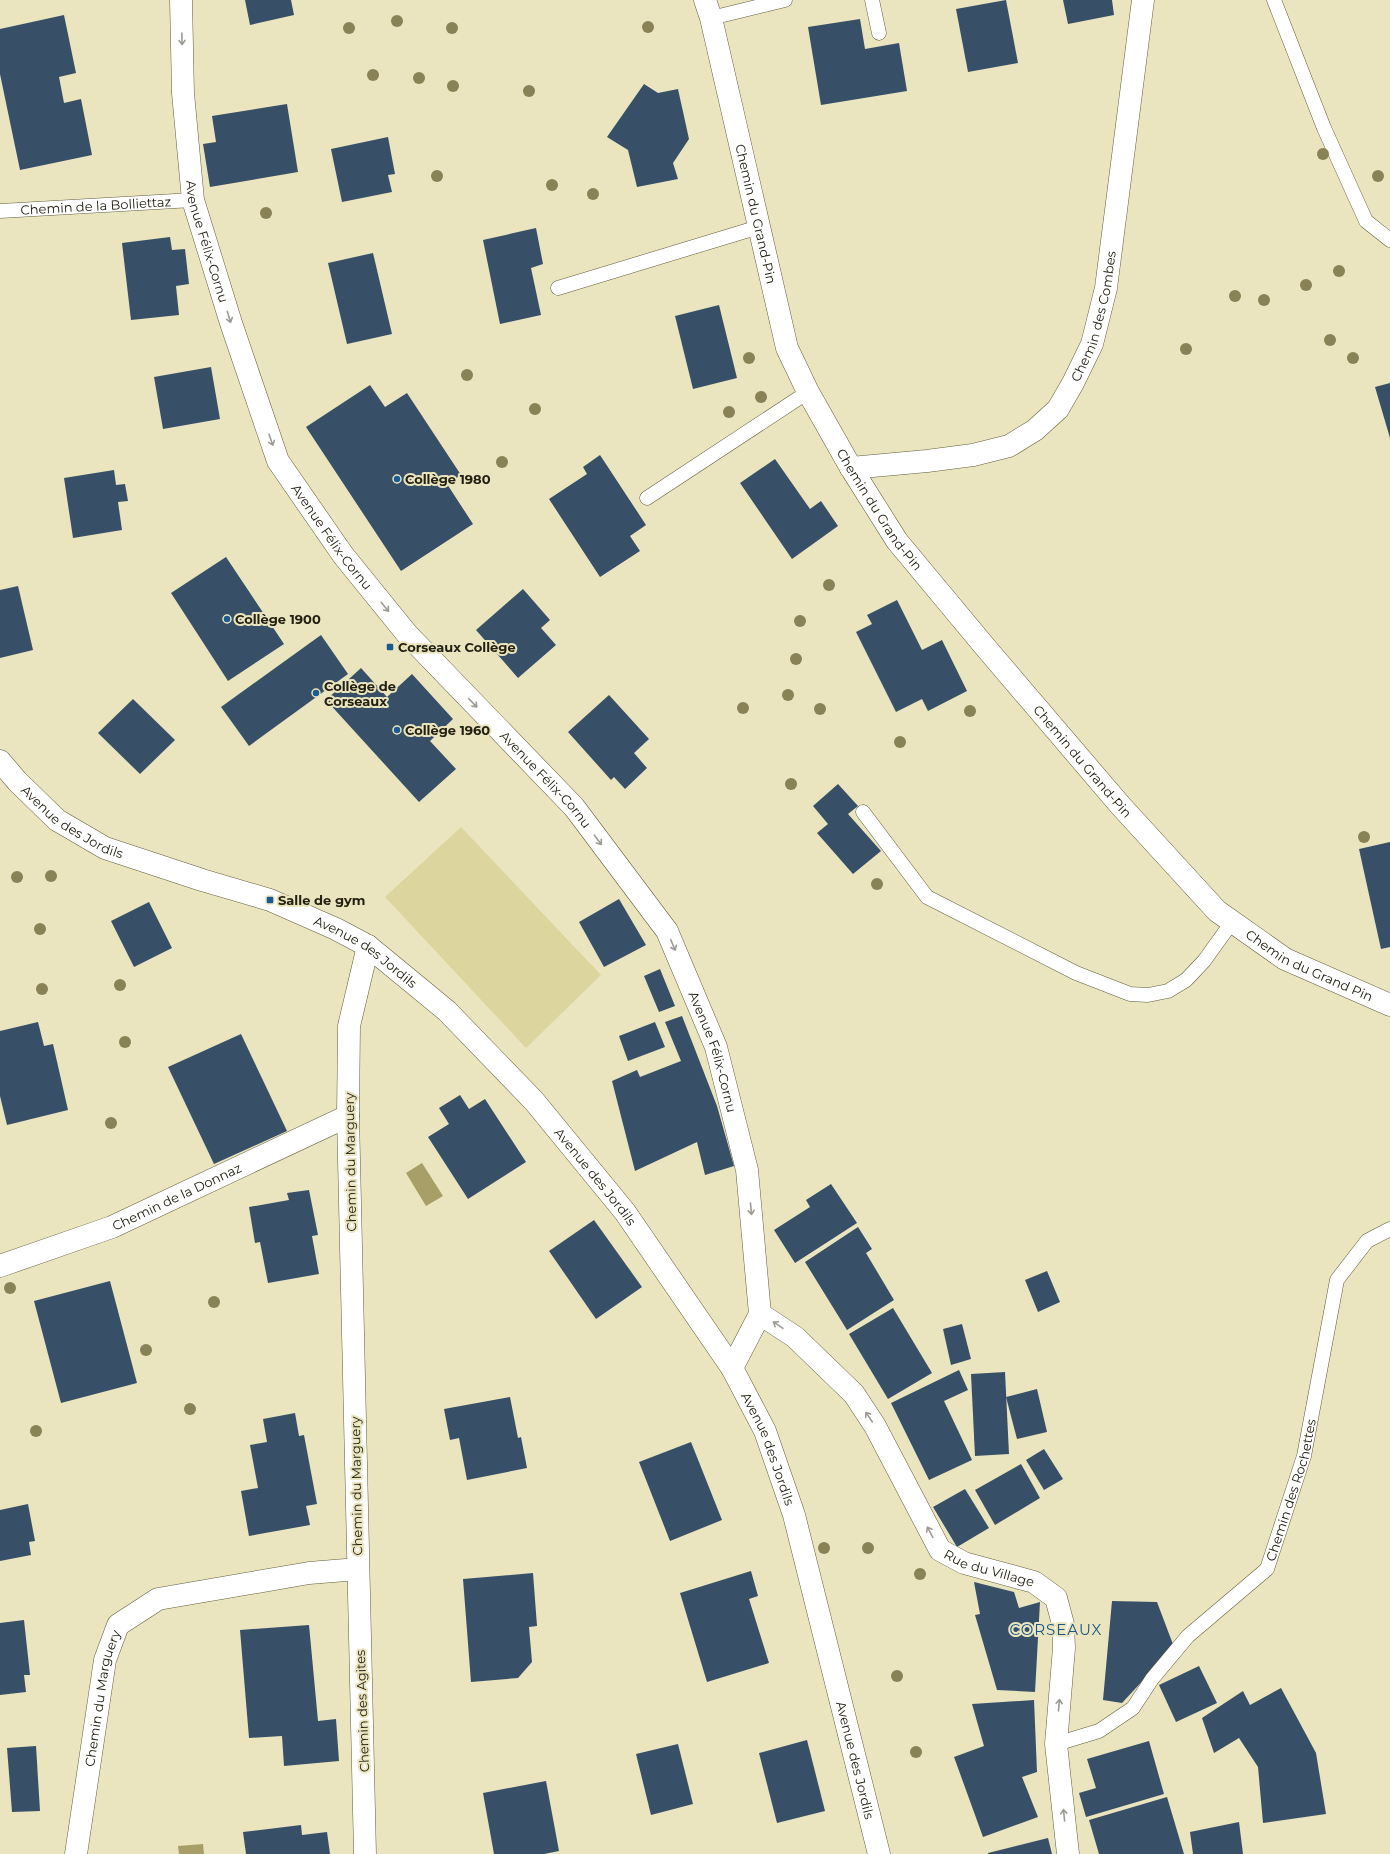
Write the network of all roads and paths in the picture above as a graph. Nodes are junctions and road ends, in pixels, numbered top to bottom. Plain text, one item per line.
1 (181, 0) edge
2 (785, 0) edge
3 (872, 0) edge
4 (1143, 0) edge
5 (1274, 0) edge
6 (708, 9) edge
7 (879, 33) dead end
8 (193, 200) junction
9 (0, 211) edge
10 (759, 227) junction
11 (1390, 240) edge
12 (558, 288) dead end
13 (808, 392) junction
14 (851, 468) junction
15 (647, 498) dead end
16 (0, 761) edge
17 (863, 812) dead end
18 (1232, 922) junction
19 (368, 946) junction
20 (1390, 1005) edge
21 (348, 1116) junction
22 (1390, 1229) edge
23 (0, 1266) edge
24 (760, 1314) junction
25 (732, 1368) junction
26 (358, 1569) junction
27 (1056, 1744) junction
28 (76, 1854) edge
29 (365, 1854) edge
30 (879, 1854) edge
31 (1068, 1854) edge

1 -> 8 street, Avenue Félix-Cornu
2 - 6 lane
3 - 7 lane
4 - 14 street, Chemin des Combes
5 - 11 lane
6 - 10 street, Chemin du Grand-Pin
8 - 9 lane, Chemin de la Bolliettaz
8 -> 24 street, Avenue Félix-Cornu
10 - 12 lane
10 - 13 street, Chemin du Grand-Pin
13 - 14 street, Chemin du Grand-Pin
13 - 15 lane
14 - 18 street, Chemin du Grand-Pin
16 - 19 street, Avenue des Jordils
17 - 18 lane
18 - 20 street, Chemin du Grand Pin
19 - 21 street, Chemin du Marguery
19 - 25 street, Avenue des Jordils
21 - 23 street, Chemin de la Donnaz
21 - 26 street, Chemin du Marguery
22 - 27 lane, Chemin des Rochettes
24 - 25 street
27 -> 24 street, Rue du Village
25 - 30 street, Avenue des Jordils
26 - 28 street, Chemin du Marguery
26 - 29 street, Chemin des Agites
31 -> 27 street, Rue du Village

